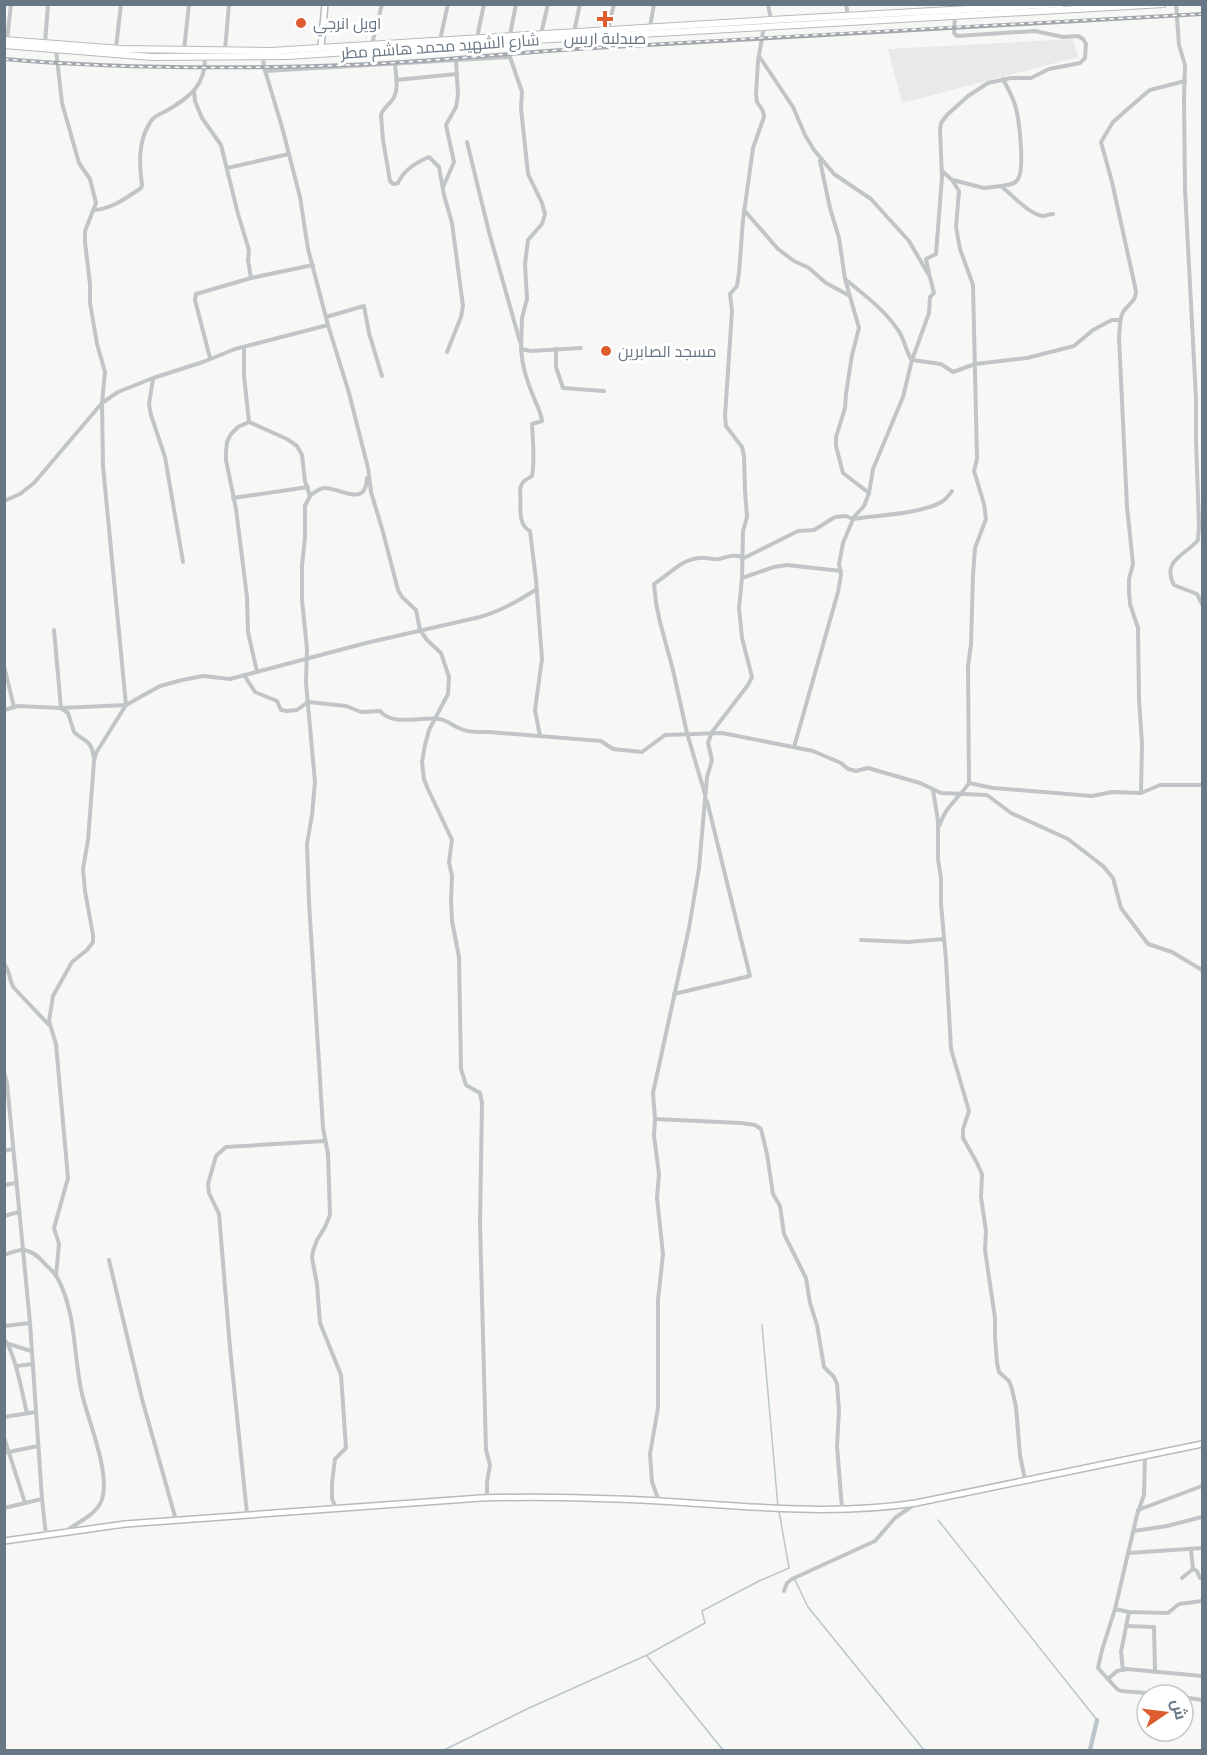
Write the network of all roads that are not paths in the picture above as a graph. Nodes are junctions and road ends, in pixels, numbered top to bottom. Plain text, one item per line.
1 (11, 4) edge
2 (48, 4) edge
3 (121, 4) edge
4 (189, 4) edge
5 (229, 4) edge
6 (325, 4) edge
7 (382, 4) edge
8 (448, 4) edge
9 (484, 4) edge
10 (516, 4) edge
11 (548, 4) edge
12 (580, 4) edge
13 (614, 4) edge
14 (654, 4) edge
15 (768, 4) edge
16 (846, 4) edge
17 (1061, 4) edge
18 (1163, 4) edge
19 (1176, 4) edge
20 (999, 6) edge
21 (955, 15) junction
22 (848, 17) junction
23 (766, 22) junction
24 (650, 28) junction
25 (608, 30) junction
26 (574, 32) junction
27 (541, 34) junction
28 (477, 38) junction
29 (510, 38) junction
30 (440, 40) junction
31 (458, 41) junction
32 (6, 42) edge
33 (45, 43) junction
34 (372, 45) junction
35 (321, 47) junction
36 (116, 49) junction
37 (56, 50) junction
38 (184, 50) junction
39 (225, 51) junction
40 (759, 55) junction
41 (263, 56) junction
42 (205, 57) junction
43 (510, 57) junction
44 (456, 60) junction
45 (395, 64) junction
46 (265, 71) junction
47 (457, 74) junction
48 (1003, 79) junction
49 (396, 80) junction
50 (1185, 81) junction
51 (194, 90) junction
52 (467, 142) dead end
53 (289, 154) junction
54 (819, 157) junction
55 (227, 168) junction
56 (942, 171) junction
57 (952, 180) junction
58 (1001, 186) junction
59 (443, 187) junction
60 (94, 210) junction
61 (744, 210) junction
62 (1053, 214) dead end
63 (313, 265) junction
64 (930, 277) junction
65 (251, 278) junction
66 (845, 279) junction
67 (851, 297) junction
68 (326, 317) junction
69 (1120, 320) junction
70 (328, 325) junction
71 (244, 347) junction
72 (521, 347) junction
73 (580, 348) dead end
74 (556, 349) junction
75 (447, 352) dead end
76 (210, 358) junction
77 (912, 360) junction
78 (975, 364) junction
79 (382, 375) dead end
80 (153, 378) junction
81 (604, 392) dead end
82 (102, 403) junction
83 (1197, 414) junction
84 (1203, 414) edge
85 (249, 422) junction
86 (368, 468) junction
87 (308, 488) junction
88 (952, 491) dead end
89 (869, 493) junction
90 (310, 495) junction
91 (233, 498) junction
92 (4, 501) edge
93 (853, 519) junction
94 (742, 558) junction
95 (183, 562) dead end
96 (841, 571) junction
97 (742, 578) junction
98 (537, 590) junction
99 (1203, 604) edge
100 (54, 630) dead end
101 (420, 630) junction
102 (306, 660) junction
103 (4, 666) edge
104 (257, 672) junction
105 (244, 675) junction
106 (308, 702) junction
107 (126, 705) junction
108 (14, 707) junction
109 (61, 708) junction
110 (4, 710) edge
111 (435, 719) junction
112 (712, 732) junction
113 (687, 733) junction
114 (540, 736) junction
115 (794, 747) junction
116 (94, 761) junction
117 (969, 783) junction
118 (1203, 785) edge
119 (933, 790) junction
120 (1141, 793) junction
121 (962, 794) junction
122 (706, 798) junction
123 (938, 829) junction
124 (944, 939) junction
125 (861, 940) dead end
126 (4, 964) edge
127 (1202, 969) edge
128 (674, 994) junction
129 (51, 1027) junction
130 (4, 1072) edge
131 (655, 1119) junction
132 (325, 1141) junction
133 (12, 1149) junction
134 (4, 1151) edge
135 (16, 1183) junction
136 (4, 1185) edge
137 (19, 1212) junction
138 (4, 1216) edge
139 (23, 1250) junction
140 (4, 1255) edge
141 (109, 1260) dead end
142 (56, 1276) junction
143 (30, 1323) junction
144 (4, 1326) edge
145 (4, 1339) edge
146 (8, 1344) junction
147 (31, 1352) junction
148 (33, 1364) junction
149 (15, 1366) junction
150 (36, 1412) junction
151 (27, 1413) junction
152 (4, 1417) edge
153 (4, 1437) edge
154 (1203, 1444) edge
155 (38, 1446) junction
156 (7, 1452) edge
157 (1145, 1456) junction
158 (1026, 1481) junction
159 (1203, 1486) edge
160 (487, 1498) junction
161 (42, 1499) junction
162 (659, 1501) junction
163 (25, 1503) junction
164 (916, 1503) junction
165 (4, 1508) edge
166 (336, 1508) junction
167 (842, 1510) junction
168 (1138, 1510) junction
169 (247, 1514) junction
170 (1203, 1517) edge
171 (176, 1520) junction
172 (1134, 1531) junction
173 (63, 1533) junction
174 (46, 1536) junction
175 (4, 1541) edge
176 (1203, 1548) edge
177 (1191, 1550) junction
178 (1129, 1553) junction
179 (1193, 1569) junction
180 (1182, 1578) dead end
181 (1203, 1578) edge
182 (784, 1591) dead end
183 (1203, 1601) edge
184 (1115, 1609) junction
185 (1129, 1612) junction
186 (1126, 1626) junction
187 (1123, 1670) junction
188 (1155, 1672) junction
189 (1203, 1676) edge
190 (1108, 1678) junction
191 (1135, 1692) edge

1 - 32 street
2 - 33 street
3 - 36 street
4 - 38 street
5 - 39 street
6 - 35 street
7 - 34 street
8 - 30 street
9 - 28 street
10 - 29 street
11 - 27 street
12 - 26 street
13 - 25 street
14 - 24 street
15 - 23 street
16 - 22 street
17 - 20 main road, شارع الشهيد محمد هاشم مطر
18 - 21 main road, شارع الشهيد محمد هاشم مطر
19 - 50 street
20 - 22 main road, شارع الشهيد محمد هاشم مطر
21 - 23 main road, شارع الشهيد محمد هاشم مطر
21 - 48 street
22 - 23 main road, شارع الشهيد محمد هاشم مطر
23 - 24 main road, شارع الشهيد محمد هاشم مطر
23 - 29 main road, شارع الشهيد محمد هاشم مطر
23 - 40 street
24 - 25 main road, شارع الشهيد محمد هاشم مطر
25 - 26 main road, شارع الشهيد محمد هاشم مطر
26 - 27 main road, شارع الشهيد محمد هاشم مطر
27 - 29 main road, شارع الشهيد محمد هاشم مطر
28 - 29 main road, شارع الشهيد محمد هاشم مطر
28 - 31 main road, شارع الشهيد محمد هاشم مطر
29 - 31 main road, شارع الشهيد محمد هاشم مطر
29 - 43 street
30 - 31 main road, شارع الشهيد محمد هاشم مطر
30 - 34 main road, شارع الشهيد محمد هاشم مطر
31 - 41 main road, شارع الشهيد محمد هاشم مطر
32 - 33 main road, شارع الشهيد محمد هاشم مطر
32 - 37 main road, شارع الشهيد محمد هاشم مطر
33 - 36 main road, شارع الشهيد محمد هاشم مطر
34 - 35 main road, شارع الشهيد محمد هاشم مطر
35 - 39 main road, شارع الشهيد محمد هاشم مطر
36 - 38 main road, شارع الشهيد محمد هاشم مطر
37 - 42 main road, شارع الشهيد محمد هاشم مطر
37 - 60 street
38 - 39 main road, شارع الشهيد محمد هاشم مطر
40 - 54 street
40 - 61 street
41 - 42 main road, شارع الشهيد محمد هاشم مطر
41 - 46 street
42 - 51 street
43 - 44 street
43 - 72 street
44 - 45 street
44 - 47 street
45 - 46 street
45 - 49 street
46 - 53 street
47 - 49 street
47 - 59 street
48 - 56 street
48 - 58 street
49 - 59 street
50 - 69 street
50 - 83 street
51 - 55 street
51 - 60 street
52 - 72 street
53 - 55 street
53 - 63 street
54 - 64 street
54 - 66 street
55 - 65 street
56 - 57 street
56 - 64 street
57 - 58 street
57 - 78 street
58 - 62 street
59 - 75 street
60 - 82 street
61 - 67 street
61 - 94 street
63 - 65 street
63 - 68 street
64 - 77 street
65 - 76 street
66 - 67 street
66 - 77 street
67 - 89 street
68 - 70 street
68 - 79 street
69 - 78 street
69 - 120 street
70 - 71 street
70 - 86 street
71 - 76 street
71 - 85 street
72 - 74 street
72 - 98 street
73 - 74 street
74 - 81 street
76 - 80 street
77 - 78 street
77 - 89 street
78 - 117 street
80 - 82 street
80 - 95 street
82 - 92 street
82 - 107 street
83 - 84 street
83 - 99 street
85 - 87 street
85 - 91 street
86 - 90 street
86 - 101 street
87 - 90 street
87 - 91 street
88 - 93 street
89 - 93 street
90 - 102 street
91 - 104 street
93 - 94 street
93 - 96 street
94 - 97 street
94 - 113 street
96 - 97 street
96 - 115 street
97 - 112 street
98 - 101 street
98 - 114 street
100 - 109 street
101 - 102 street
101 - 111 street
102 - 104 street
102 - 106 street
103 - 108 street
104 - 105 street
105 - 106 street
105 - 107 street
106 - 111 street
106 - 132 street
107 - 109 street
107 - 116 street
108 - 109 street
108 - 110 street
109 - 116 street
111 - 114 street
111 - 160 street
112 - 113 street
112 - 115 street
112 - 122 street
113 - 114 street
113 - 122 street
115 - 119 street
116 - 129 street
117 - 120 street
117 - 121 street
118 - 120 street
119 - 121 street
119 - 123 street
121 - 123 street
121 - 127 street
122 - 128 street
122 - 128 street
123 - 124 street
124 - 125 street
124 - 158 street
126 - 129 street
128 - 131 street
129 - 142 street
130 - 133 street
131 - 162 street
131 - 167 street
132 - 166 street
132 - 169 street
133 - 134 street
133 - 135 street
135 - 136 street
135 - 137 street
137 - 138 street
137 - 139 street
139 - 140 street
139 - 142 street
139 - 143 street
141 - 171 street
142 - 173 street
143 - 144 street
143 - 147 street
145 - 146 street
146 - 147 street
146 - 149 street
147 - 148 street
148 - 149 street
148 - 150 street
149 - 151 street
150 - 151 street
150 - 155 street
151 - 152 street
153 - 156 street
154 - 157 street
155 - 156 street
155 - 161 street
156 - 163 street
157 - 158 street
157 - 168 street
158 - 164 street
159 - 168 street
160 - 162 street
160 - 166 street
161 - 163 street
161 - 174 street
162 - 167 street
163 - 165 street
164 - 167 street
164 - 182 street
166 - 169 street
168 - 172 street
169 - 171 street
170 - 172 street
171 - 173 street
172 - 178 street
173 - 174 street
174 - 175 street
176 - 177 street
177 - 178 street
177 - 179 street
178 - 184 street
179 - 180 street
179 - 181 street
183 - 185 street
184 - 185 street
184 - 190 street
185 - 186 street
186 - 187 street
186 - 188 street
187 - 188 street
187 - 190 street
188 - 189 street
190 - 191 street

